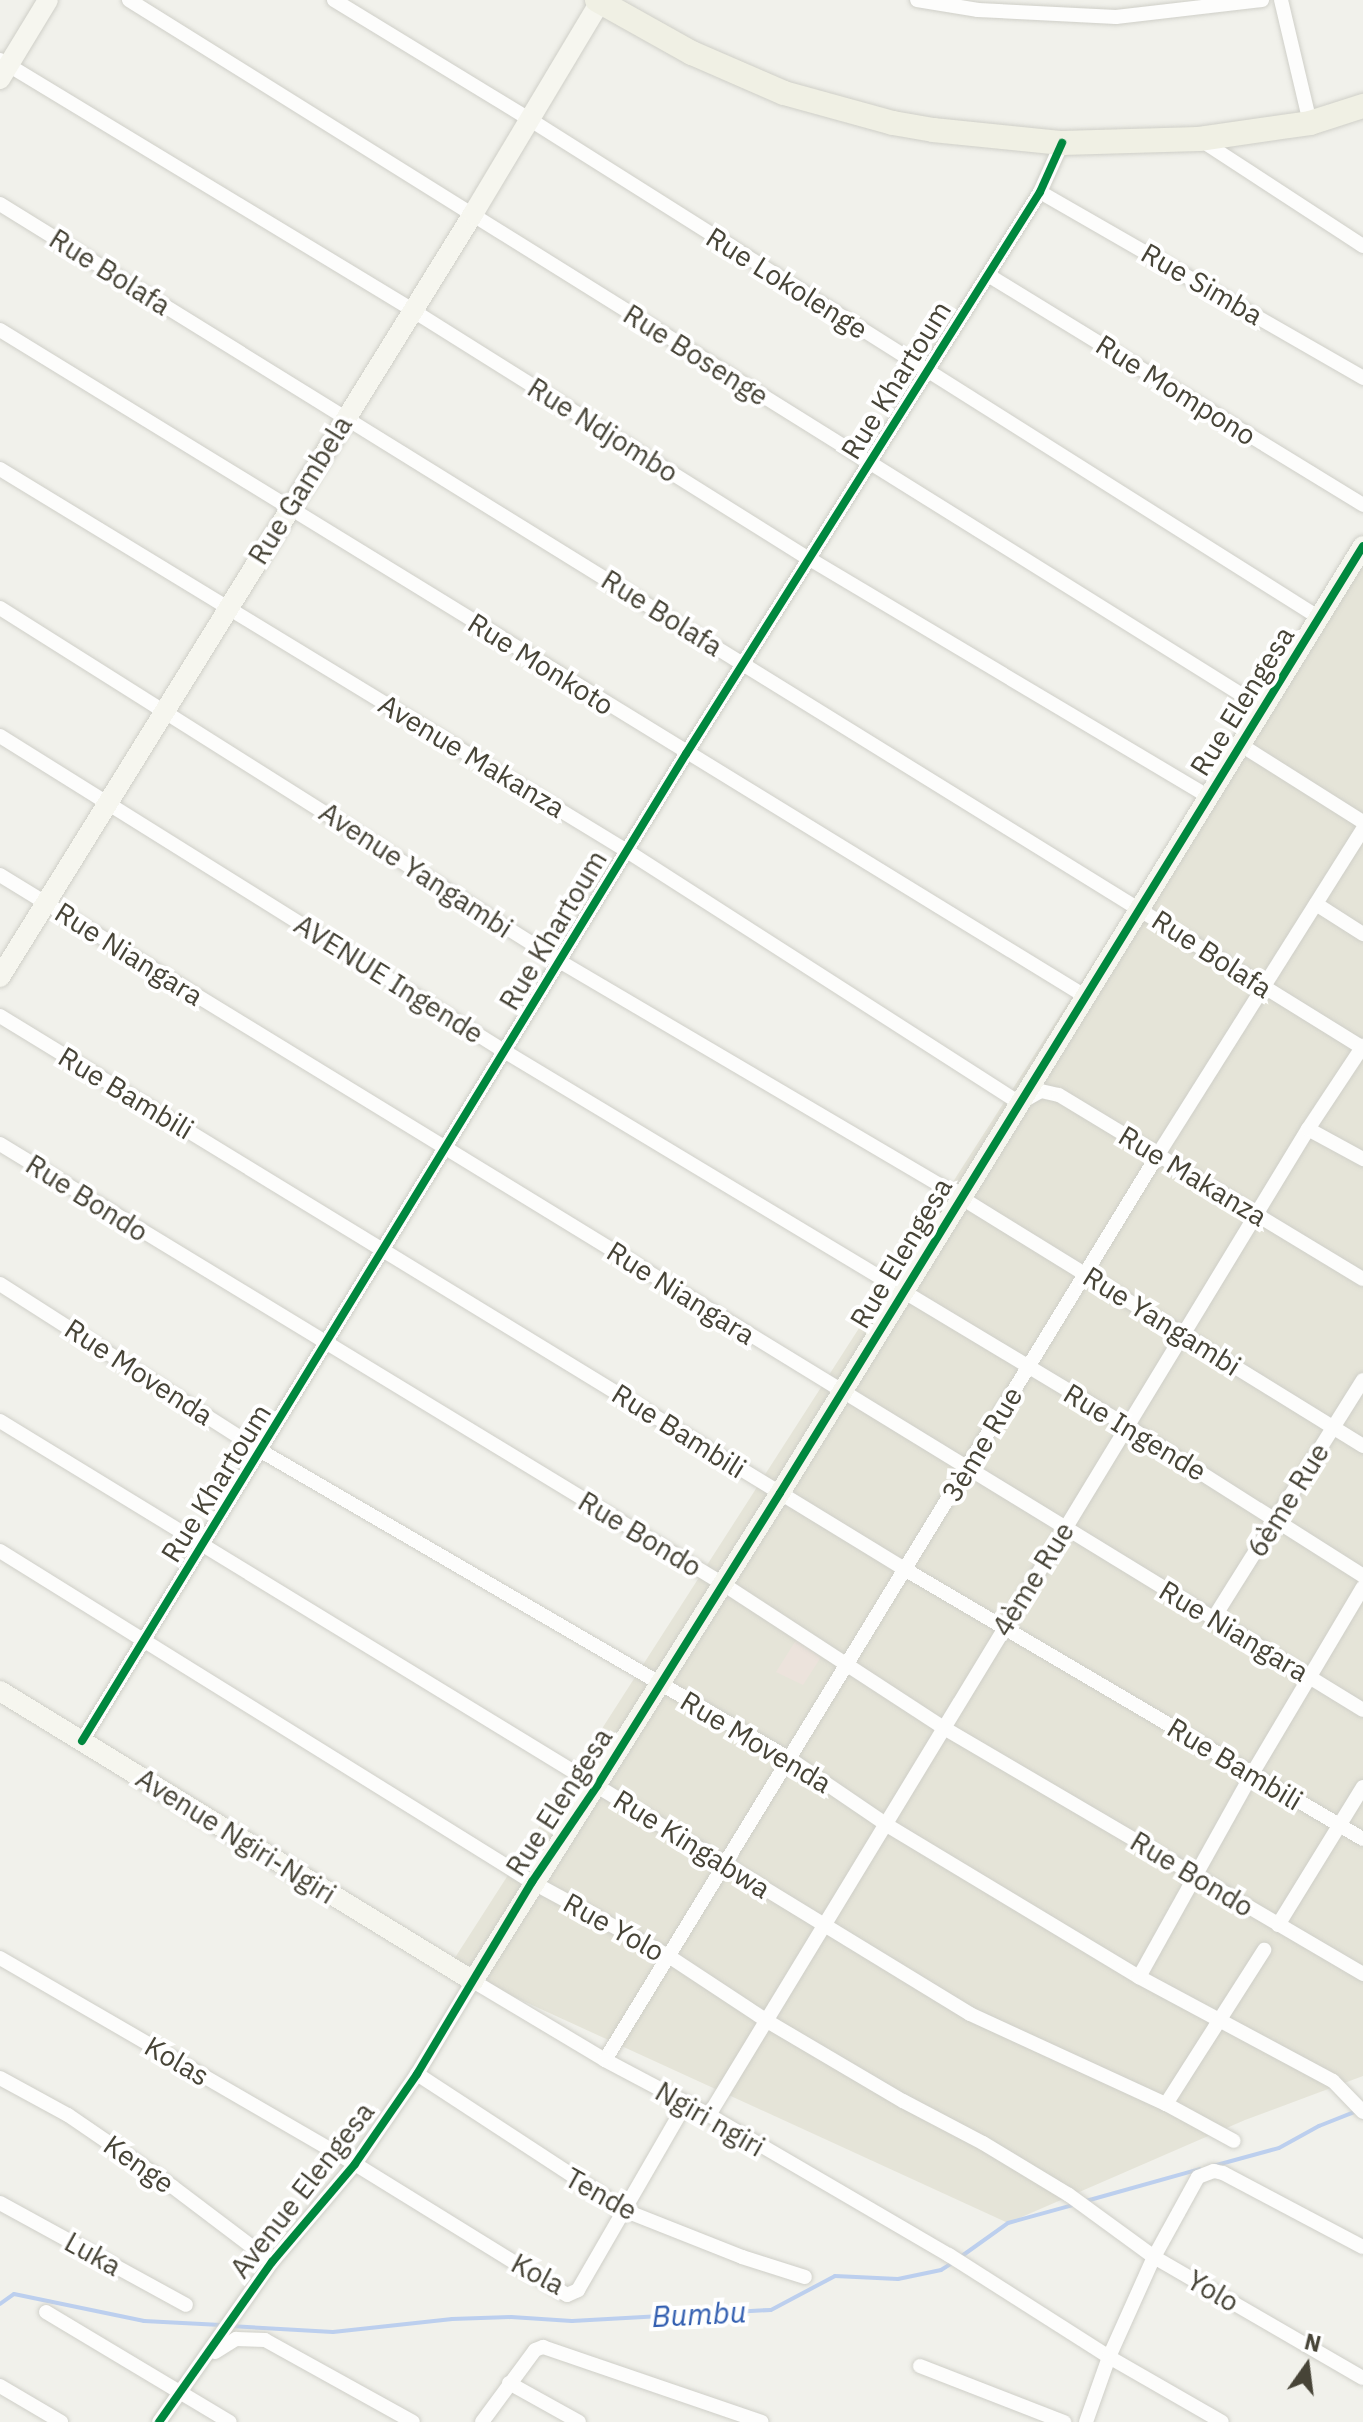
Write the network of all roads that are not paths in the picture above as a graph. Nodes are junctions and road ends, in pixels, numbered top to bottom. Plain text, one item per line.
1 (48, 0) edge
2 (129, 0) edge
3 (334, 0) edge
4 (917, 0) edge
5 (1262, 0) edge
6 (1281, 0) edge
7 (599, 1) edge
8 (3, 68) edge
9 (1358, 113) edge
10 (529, 119) junction
11 (1310, 123) junction
12 (1199, 139) junction
13 (1062, 143) junction
14 (1040, 192) junction
15 (0, 204) edge
16 (473, 214) junction
17 (1363, 246) edge
18 (988, 275) junction
19 (412, 310) junction
20 (0, 330) edge
21 (928, 373) junction
22 (1363, 378) edge
23 (346, 418) junction
24 (870, 465) junction
25 (0, 469) edge
26 (1363, 505) edge
27 (289, 508) junction
28 (1363, 546) edge
29 (808, 558) junction
30 (227, 606) junction
31 (0, 608) edge
32 (1321, 619) junction
33 (743, 663) junction
34 (1263, 708) junction
35 (164, 710) junction
36 (0, 736) edge
37 (1241, 745) junction
38 (686, 754) junction
39 (1208, 796) junction
40 (109, 803) junction
41 (1363, 822) edge
42 (1363, 829) edge
43 (627, 851) junction
44 (0, 875) edge
45 (47, 903) junction
46 (1316, 904) junction
47 (1139, 907) junction
48 (1363, 934) edge
49 (561, 962) junction
50 (0, 977) edge
51 (1265, 989) junction
52 (1083, 995) junction
53 (0, 1016) edge
54 (1363, 1048) edge
55 (504, 1051) junction
56 (1020, 1103) junction
57 (1308, 1129) junction
58 (0, 1144) edge
59 (444, 1147) junction
60 (1157, 1156) junction
61 (1363, 1159) edge
62 (960, 1197) junction
63 (1257, 1214) junction
64 (383, 1249) junction
65 (1087, 1274) junction
66 (1363, 1279) edge
67 (0, 1284) edge
68 (904, 1292) junction
69 (1184, 1335) junction
70 (327, 1346) junction
71 (1028, 1367) junction
72 (1363, 1380) edge
73 (841, 1393) junction
74 (0, 1421) edge
75 (1127, 1426) junction
76 (1333, 1428) junction
77 (1363, 1446) edge
78 (261, 1451) junction
79 (967, 1469) junction
80 (780, 1493) junction
81 (1277, 1520) junction
82 (1065, 1528) junction
83 (204, 1547) junction
84 (0, 1551) edge
85 (906, 1570) junction
86 (1363, 1576) edge
87 (723, 1584) junction
88 (1363, 1587) edge
89 (1213, 1619) junction
90 (1004, 1627) junction
91 (144, 1640) junction
92 (847, 1664) junction
93 (1310, 1677) junction
94 (661, 1685) junction
95 (0, 1691) edge
96 (1363, 1710) edge
97 (944, 1728) junction
98 (82, 1741) junction
99 (790, 1759) junction
100 (1252, 1774) junction
101 (597, 1786) junction
102 (1363, 1787) edge
103 (887, 1825) junction
104 (1341, 1826) junction
105 (1363, 1839) edge
106 (726, 1865) junction
107 (1196, 1874) junction
108 (532, 1882) junction
109 (1278, 1925) junction
110 (824, 1927) junction
111 (1264, 1950) dead end
112 (670, 1957) junction
113 (0, 1958) edge
114 (1363, 1974) edge
115 (1139, 1977) junction
116 (473, 1981) junction
117 (1218, 2019) junction
118 (767, 2021) junction
119 (605, 2060) junction
120 (417, 2074) junction
121 (0, 2078) edge
122 (686, 2103) junction
123 (1166, 2104) junction
124 (1363, 2112) edge
125 (709, 2115) junction
126 (1234, 2141) dead end
127 (355, 2164) junction
128 (1069, 2195) joint
129 (0, 2203) edge
130 (626, 2211) junction
131 (1363, 2247) edge
132 (1154, 2257) junction
133 (272, 2262) junction
134 (805, 2277) dead end
135 (186, 2305) dead end
136 (46, 2312) dead end
137 (1109, 2357) junction
138 (204, 2360) junction
139 (920, 2366) dead end
140 (1363, 2378) edge
141 (509, 2383) junction
142 (0, 2386) edge
143 (179, 2393) junction
144 (755, 2421) edge
145 (61, 2422) edge
146 (159, 2422) edge
147 (230, 2422) edge
148 (413, 2422) edge
149 (482, 2422) edge
150 (579, 2422) edge
151 (1064, 2422) edge
152 (1086, 2422) edge
153 (1222, 2422) edge

1 - 8 street
2 - 16 street, Rue Bosenge
3 - 10 street, Rue Lokolenge
4 - 5 street
6 - 11 street
7 - 10 street, Rue Gambela
7 - 13 main road
8 - 19 street, Rue Ndjombo
9 - 11 main road
10 - 16 street, Rue Gambela
10 - 21 street, Rue Lokolenge
11 - 12 main road
12 - 13 main road
12 - 17 street
13 - 14 street, Rue Khartoum
14 - 18 street, Rue Khartoum
14 - 22 street, Rue Simba
15 - 23 street, Rue Bolafa
16 - 19 street, Rue Gambela
16 - 24 street, Rue Bosenge
18 - 21 street, Rue Khartoum
18 - 26 street, Rue Mompono
19 - 23 street, Rue Gambela
19 - 29 street, Rue Ndjombo
20 - 27 street, Rue Monkoto
21 - 24 street, Rue Khartoum
21 - 32 street, Rue Lokolenge
23 - 27 street, Rue Gambela
23 - 33 street, Rue Bolafa
24 - 29 street, Rue Khartoum
24 - 34 street, Rue Bosenge
25 - 30 street, Avenue Makanza
27 - 30 street, Rue Gambela
27 - 38 street, Rue Monkoto
28 - 32 street, Rue Elengesa
29 - 33 street, Rue Khartoum
29 - 39 street, Rue Ndjombo
30 - 35 street, Rue Gambela
30 - 43 street, Avenue Makanza
31 - 35 street, Avenue Yangambi
32 - 34 street, Rue Elengesa
33 - 38 street, Rue Khartoum
33 - 47 street, Rue Bolafa
34 - 37 street, Rue Elengesa
35 - 40 street, Rue Gambela
35 - 49 street, Avenue Yangambi
36 - 40 street, AVENUE Ingende
37 - 39 street, Rue Elengesa
37 - 41 street
38 - 43 street, Rue Khartoum
38 - 52 street, Rue Monkoto
39 - 47 street, Rue Elengesa
40 - 45 street, Rue Gambela
40 - 55 street, AVENUE Ingende
42 - 46 street, 3ème Rue
43 - 49 street, Rue Khartoum
43 - 56 street, Avenue Makanza
44 - 45 street, Rue Niangara
45 - 50 street, Rue Gambela
45 - 59 street, Rue Niangara
46 - 48 street
46 - 51 street, 3ème Rue
47 - 51 street, Rue Bolafa
47 - 52 street, Rue Elengesa
49 - 55 street, Rue Khartoum
49 - 62 street, Avenue Yangambi
51 - 54 street, Rue Bolafa
51 - 60 street, 3ème Rue
52 - 56 street, Rue Elengesa
53 - 64 street, Rue Bambili
54 - 57 street, 4ème Rue
55 - 59 street, Rue Khartoum
55 - 68 street, AVENUE Ingende
56 - 60 street, Rue Makanza
56 - 62 street, Rue Elengesa
57 - 61 street
57 - 63 street, 4ème Rue
58 - 70 street, Rue Bondo
59 - 64 street, Rue Khartoum
59 - 73 street, Rue Niangara
60 - 63 street, Rue Makanza
60 - 65 street, 3ème Rue
62 - 65 street, Rue Yangambi
62 - 68 street, Rue Elengesa
63 - 66 street, Rue Makanza
63 - 69 street, 4ème Rue
64 - 70 street, Rue Khartoum
64 - 80 street, Rue Bambili
65 - 69 street, Rue Yangambi
65 - 71 street, 3ème Rue
67 - 78 street, Rue Movenda
68 - 71 street, Rue Ingende
68 - 73 street, Rue Elengesa
69 - 75 street, 4ème Rue
69 - 76 street, Rue Yangambi
70 - 78 street, Rue Khartoum
70 - 87 street, Rue Bondo
71 - 75 street, Rue Ingende
71 - 79 street, 3ème Rue
72 - 76 street, 6ème Rue
73 - 79 street, Rue Niangara
73 - 80 street, Rue Elengesa
74 - 83 street, Rue Kingabwa
75 - 81 street, Rue Ingende
75 - 82 street, 4ème Rue
76 - 77 street, Rue Yangambi
76 - 81 street, 6ème Rue
78 - 83 street, Rue Khartoum
78 - 94 street, Rue Movenda
79 - 82 street, Rue Niangara
79 - 85 street, 3ème Rue
80 - 85 street, Rue Bambili
80 - 87 street, Rue Elengesa
81 - 86 street, Rue Ingende
81 - 89 street, 6ème Rue
82 - 89 street, Rue Niangara
82 - 90 street, 4ème Rue
83 - 91 street, Rue Khartoum
83 - 101 street, Rue Kingabwa
84 - 91 street, Rue Yolo
85 - 90 street, Rue Bambili
85 - 92 street, 3ème Rue
87 - 92 street, Rue Bondo
87 - 94 street, Rue Elengesa
88 - 93 street
89 - 93 street, Rue Niangara
90 - 97 street, 4ème Rue
90 - 100 street, Rue Bambili
91 - 98 street, Rue Khartoum
91 - 108 street, Rue Yolo
92 - 97 street, Rue Bondo
92 - 99 street, 3ème Rue
93 - 96 street, Rue Niangara
93 - 100 street
94 - 99 street, Rue Movenda
94 - 101 street, Rue Elengesa
95 - 98 street, Avenue Ngiri-Ngiri
97 - 103 street, 4ème Rue
97 - 107 street, Rue Bondo
98 - 116 street, Avenue Ngiri-Ngiri
99 - 103 street, Rue Movenda
99 - 106 street, 3ème Rue
100 - 104 street, Rue Bambili
100 - 107 street
101 - 106 street, Rue Kingabwa
101 - 108 street, Rue Elengesa
102 - 104 street
103 - 110 street, 4ème Rue
103 - 115 street, Rue Movenda
104 - 105 street, Rue Bambili
104 - 109 street
106 - 110 street, Rue Kingabwa
106 - 112 street, 3ème Rue
107 - 109 street, Rue Bondo
107 - 115 street
108 - 112 street, Rue Yolo
108 - 116 street, Rue Elengesa
109 - 114 street, Rue Bondo
110 - 118 street, 4ème Rue
110 - 123 street, Rue Kingabwa
111 - 117 street
112 - 118 street, Rue Yolo
112 - 119 street, 3ème Rue
113 - 127 street, Kolas
115 - 117 street, Rue Movenda
116 - 119 street, Ngiri ngiri
116 - 120 street, Avenue Elengesa
117 - 123 street
117 - 124 street, Rue Movenda
118 - 125 street, 4ème Rue
118 - 128 street, Rue Yolo
119 - 122 street, Ngiri ngiri
120 - 127 street, Avenue Elengesa
120 - 130 street, Tende
121 - 133 street, Kenge
122 - 125 street, Ngiri ngiri
122 - 130 street, Kola
123 - 126 street, Rue Kingabwa
125 - 137 street, Ngiri ngiri
127 - 130 street, Kola
127 - 133 street, Avenue Elengesa
128 - 132 street, Yolo
129 - 135 street, Luka
130 - 134 street, Tende
131 - 132 street
132 - 137 street
132 - 140 street, Yolo
133 - 138 street, Avenue Elengesa
136 - 143 street
137 - 152 street
137 - 153 street, Ngiri ngiri
138 - 143 street, Avenue Elengesa
138 - 148 street
139 - 151 street
141 - 144 street
141 - 149 street
141 - 150 street
142 - 145 street
143 - 146 street, Avenue Elengesa
143 - 147 street

